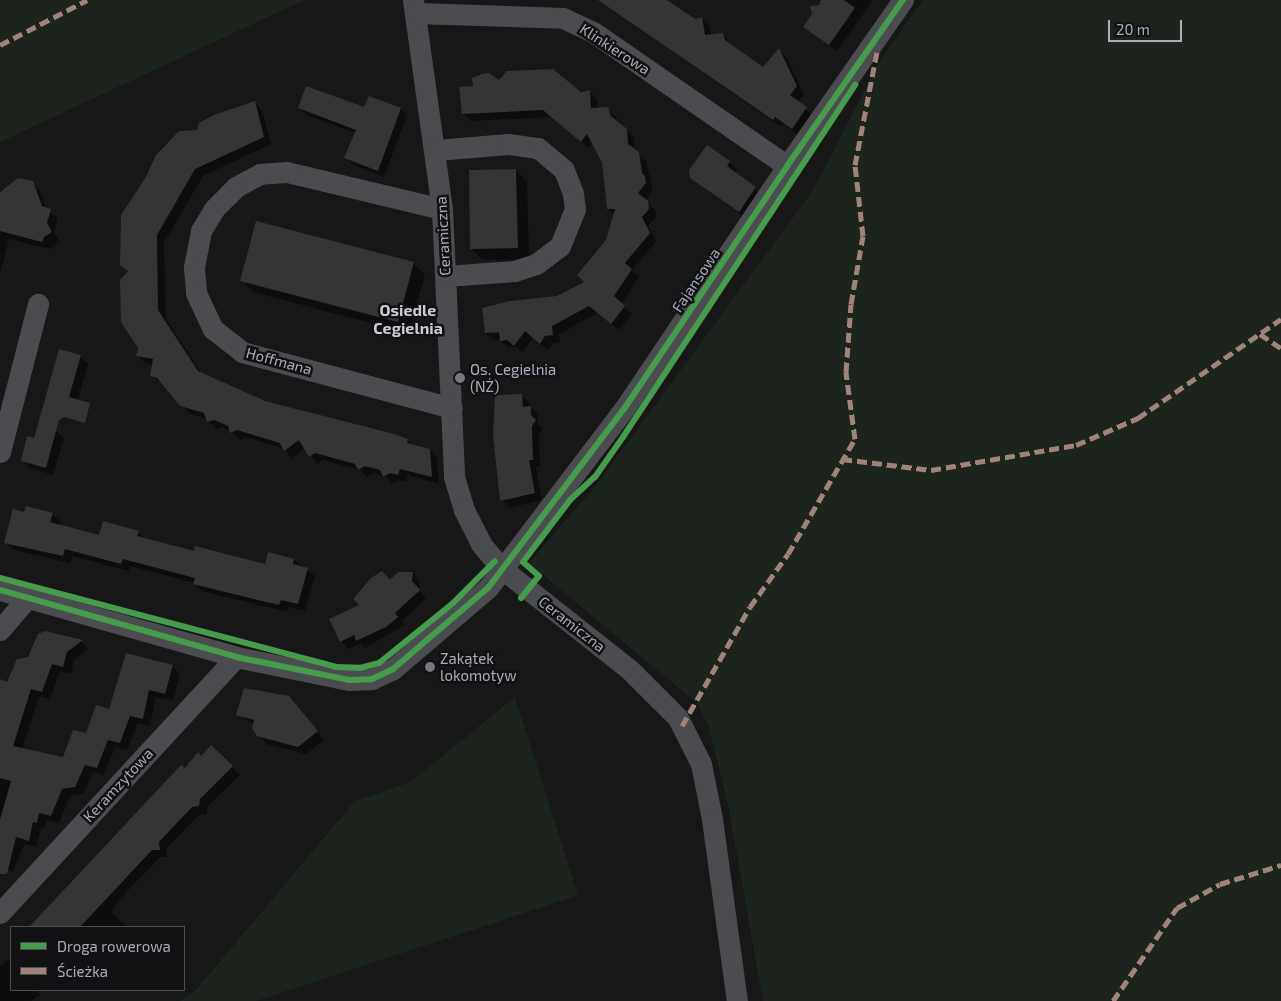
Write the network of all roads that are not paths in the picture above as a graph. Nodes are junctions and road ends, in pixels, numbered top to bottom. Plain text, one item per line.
1 (903, 0) edge
2 (414, 7) edge
3 (436, 150) junction
4 (787, 166) junction
5 (442, 208) junction
6 (445, 276) junction
7 (38, 304) dead end
8 (452, 408) junction
9 (0, 452) edge
10 (501, 568) junction
11 (0, 590) edge
12 (27, 598) junction
13 (0, 630) edge
14 (236, 657) junction
15 (0, 912) edge
16 (737, 1001) edge

1 - 4 street, Fajansowa
2 - 3 street, Ceramiczna
2 - 4 street, Klinkierowa
3 - 5 street, Ceramiczna
3 - 6 street
4 - 10 street, Fajansowa
5 - 6 street, Ceramiczna
5 - 8 street, Hoffmana
6 - 8 street, Ceramiczna
7 - 9 street
8 - 10 street, Ceramiczna
10 - 14 street, Fajansowa
10 - 16 street, Ceramiczna
11 - 12 street, Fajansowa
12 - 13 street
12 - 14 street, Fajansowa
14 - 15 street, Keramzytowa

